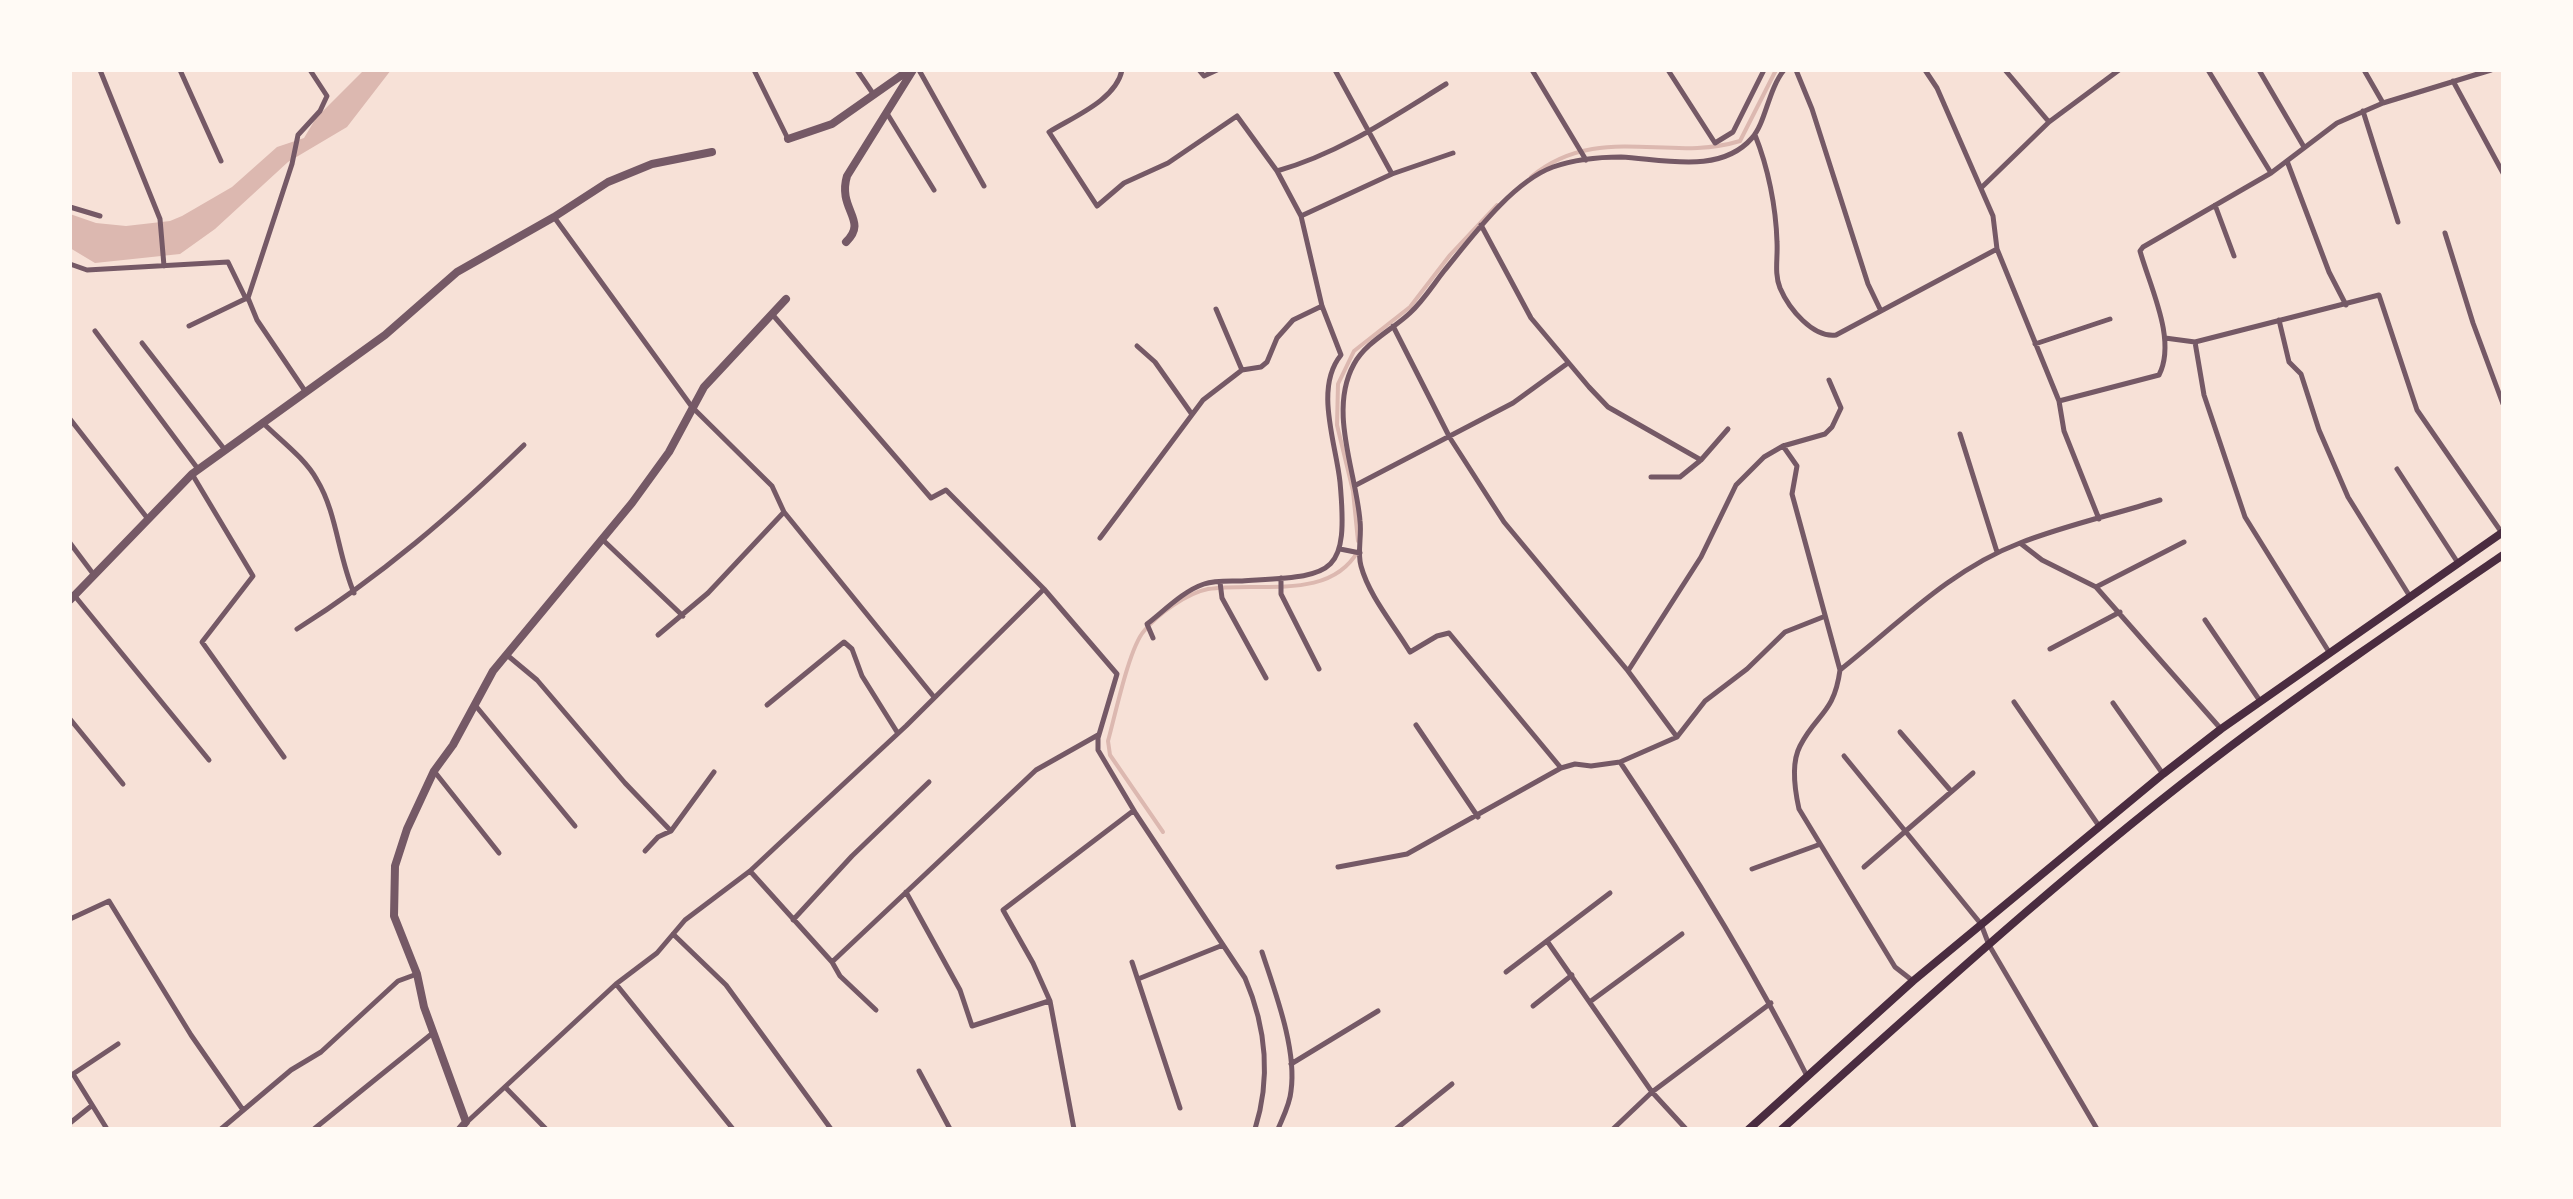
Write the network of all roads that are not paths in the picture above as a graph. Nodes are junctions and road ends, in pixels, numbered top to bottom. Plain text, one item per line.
1 (100, 70) edge
2 (192, 70) edge
3 (310, 70) edge
4 (754, 70) edge
5 (857, 70) edge
6 (914, 70) edge
7 (1122, 70) edge
8 (1199, 70) edge
9 (1217, 70) edge
10 (1336, 70) edge
11 (1532, 70) edge
12 (1668, 70) edge
13 (1764, 70) edge
14 (1784, 70) edge
15 (1796, 70) edge
16 (1925, 70) edge
17 (2004, 70) edge
18 (2017, 70) edge
19 (2120, 70) edge
20 (2208, 70) edge
21 (2260, 70) edge
22 (2364, 70) edge
23 (2491, 70) edge
24 (181, 72) edge
25 (2472, 72) edge
26 (2010, 77) junction
27 (2453, 81) junction
28 (1446, 84) dead end
29 (874, 95) junction
30 (2383, 103) junction
31 (2363, 111) junction
32 (888, 115) junction
33 (2049, 122) junction
34 (1370, 132) junction
35 (1756, 135) junction
36 (788, 139) joint
37 (2304, 147) junction
38 (712, 152) dead end
39 (1453, 153) dead end
40 (1586, 160) junction
41 (221, 161) dead end
42 (2287, 162) junction
43 (1277, 171) junction
44 (2271, 172) junction
45 (2503, 173) edge
46 (1392, 174) junction
47 (984, 186) dead end
48 (1981, 188) junction
49 (934, 190) dead end
50 (2215, 205) junction
51 (70, 207) edge
52 (100, 216) dead end
53 (1301, 216) junction
54 (554, 217) junction
55 (2398, 222) dead end
56 (1481, 225) junction
57 (2446, 232) dead end
58 (846, 242) dead end
59 (1997, 249) junction
60 (2234, 256) dead end
61 (70, 264) edge
62 (164, 266) junction
63 (247, 298) junction
64 (786, 299) dead end
65 (2346, 305) junction
66 (1322, 306) junction
67 (1216, 309) dead end
68 (1880, 309) junction
69 (771, 312) junction
70 (2110, 319) dead end
71 (2278, 320) junction
72 (189, 326) dead end
73 (1393, 326) junction
74 (95, 331) dead end
75 (2165, 338) junction
76 (2194, 342) junction
77 (142, 343) dead end
78 (2035, 344) junction
79 (1137, 346) dead end
80 (1568, 363) junction
81 (1242, 370) junction
82 (1829, 380) dead end
83 (306, 393) junction
84 (2059, 401) junction
85 (2503, 404) edge
86 (692, 407) junction
87 (1191, 414) junction
88 (70, 419) edge
89 (262, 422) junction
90 (1728, 429) dead end
91 (1960, 434) dead end
92 (1450, 438) junction
93 (524, 445) dead end
94 (1783, 446) junction
95 (226, 450) junction
96 (1701, 460) junction
97 (2398, 469) dead end
98 (195, 471) junction
99 (1651, 476) dead end
100 (1356, 485) junction
101 (2160, 500) dead end
102 (784, 512) junction
103 (2099, 519) junction
104 (148, 520) junction
105 (2502, 533) edge
106 (1100, 538) dead end
107 (603, 540) junction
108 (2184, 542) dead end
109 (70, 543) edge
110 (2020, 543) junction
111 (1344, 549) junction
112 (1360, 552) junction
113 (1996, 552) junction
114 (2503, 555) edge
115 (2458, 562) junction
116 (94, 575) junction
117 (1281, 578) junction
118 (1220, 582) junction
119 (2096, 588) junction
120 (1044, 589) junction
121 (354, 593) junction
122 (2409, 595) junction
123 (72, 598) edge
124 (2120, 612) junction
125 (683, 616) junction
126 (1824, 616) junction
127 (2206, 620) dead end
128 (297, 629) dead end
129 (658, 636) dead end
130 (1152, 638) dead end
131 (2050, 649) dead end
132 (2329, 652) junction
133 (506, 654) junction
134 (1320, 669) dead end
135 (1840, 670) junction
136 (1628, 671) junction
137 (1266, 678) dead end
138 (934, 697) junction
139 (2260, 701) junction
140 (2014, 702) dead end
141 (2113, 702) dead end
142 (474, 703) junction
143 (768, 706) dead end
144 (70, 719) edge
145 (1416, 726) dead end
146 (2221, 728) junction
147 (897, 732) junction
148 (1900, 732) dead end
149 (1099, 734) junction
150 (1677, 737) junction
151 (1844, 756) dead end
152 (284, 757) dead end
153 (209, 760) dead end
154 (1620, 762) junction
155 (1561, 768) junction
156 (434, 771) junction
157 (714, 772) dead end
158 (1973, 773) dead end
159 (2163, 774) junction
160 (929, 782) dead end
161 (123, 784) dead end
162 (1952, 791) junction
163 (1134, 811) junction
164 (1478, 817) junction
165 (575, 826) dead end
166 (2100, 826) junction
167 (1906, 830) junction
168 (671, 831) junction
169 (1818, 845) junction
170 (646, 851) dead end
171 (499, 852) dead end
172 (1338, 866) dead end
173 (1864, 866) dead end
174 (1752, 869) dead end
175 (750, 871) junction
176 (906, 892) junction
177 (1610, 894) dead end
178 (70, 919) edge
179 (793, 920) junction
180 (1980, 924) junction
181 (672, 934) junction
182 (1682, 934) dead end
183 (1547, 941) junction
184 (1223, 945) junction
185 (1989, 945) junction
186 (1262, 952) dead end
187 (832, 962) junction
188 (1132, 962) dead end
189 (1506, 972) dead end
190 (417, 974) junction
191 (1572, 975) junction
192 (1138, 979) junction
193 (1913, 981) junction
194 (616, 984) junction
195 (1050, 1001) junction
196 (1591, 1001) junction
197 (1771, 1003) junction
198 (1533, 1006) dead end
199 (876, 1010) dead end
200 (1378, 1011) dead end
201 (434, 1032) junction
202 (118, 1044) dead end
203 (1290, 1065) junction
204 (920, 1071) dead end
205 (1807, 1076) junction
206 (1452, 1084) dead end
207 (505, 1087) junction
208 (1652, 1092) junction
209 (90, 1107) junction
210 (1180, 1108) dead end
211 (243, 1110) junction
212 (540, 1122) junction
213 (70, 1123) edge
214 (463, 1126) edge
215 (107, 1129) edge
216 (221, 1129) edge
217 (314, 1129) edge
218 (532, 1129) edge
219 (546, 1129) edge
220 (733, 1129) edge
221 (831, 1129) edge
222 (950, 1129) edge
223 (1074, 1129) edge
224 (1256, 1129) edge
225 (1278, 1129) edge
226 (1396, 1129) edge
227 (1613, 1129) edge
228 (1686, 1129) edge
229 (1749, 1129) edge
230 (1782, 1129) edge
231 (2097, 1129) edge

1 - 62 street
2 - 24 street
3 - 63 street
4 - 36 street
5 - 29 street
6 - 29 street
6 - 32 street
6 - 47 street
7 - 43 street
8 - 9 street
10 - 34 street
11 - 40 street
12 - 13 street
14 - 35 street
15 - 68 street
16 - 48 street
17 - 26 street
18 - 26 street
19 - 33 street
20 - 44 street
21 - 37 street
22 - 30 street
23 - 25 street
24 - 41 street
25 - 27 street
26 - 33 street
27 - 30 street
27 - 45 street
28 - 34 street
29 - 36 street
30 - 31 street
31 - 37 street
31 - 55 street
32 - 49 street
32 - 58 street
33 - 48 street
34 - 43 street
34 - 46 street
35 - 40 street
35 - 68 street
37 - 42 street
38 - 54 street
39 - 46 street
40 - 56 street
42 - 44 street
42 - 65 street
43 - 53 street
44 - 50 street
46 - 53 street
48 - 59 street
50 - 60 street
50 - 75 street
51 - 52 street
53 - 66 street
54 - 83 street
54 - 86 street
56 - 73 street
56 - 80 street
57 - 85 street
59 - 68 street
59 - 78 street
61 - 62 street
62 - 63 street
63 - 72 street
63 - 83 street
64 - 69 street
65 - 71 street
65 - 105 street
66 - 81 street
66 - 111 street
67 - 81 street
69 - 86 street
69 - 120 street
70 - 78 street
71 - 76 street
71 - 122 street
73 - 92 street
73 - 100 street
74 - 98 street
75 - 76 street
75 - 84 street
76 - 132 street
77 - 95 street
78 - 84 street
79 - 87 street
80 - 92 street
80 - 96 street
81 - 87 street
82 - 94 street
83 - 89 street
84 - 103 street
86 - 102 street
86 - 107 street
87 - 106 street
88 - 104 street
89 - 95 street
89 - 121 street
90 - 96 street
91 - 113 street
92 - 100 street
92 - 136 street
93 - 121 street
94 - 126 street
94 - 136 street
95 - 98 street
96 - 99 street
97 - 115 street
98 - 104 street
98 - 152 street
100 - 112 street
101 - 103 street
102 - 125 street
102 - 138 street
103 - 110 street
104 - 116 street
105 - 115 main road
107 - 125 street
107 - 133 street
108 - 119 street
109 - 116 street
110 - 113 street
110 - 119 street
111 - 112 street
111 - 117 street
112 - 155 street
113 - 135 street
114 - 185 main road
115 - 122 main road
116 - 123 street
117 - 118 street
117 - 134 street
118 - 130 street
118 - 137 street
119 - 124 street
120 - 138 street
120 - 149 street
121 - 128 street
122 - 132 main road
123 - 153 street
124 - 131 street
124 - 146 street
125 - 129 street
126 - 135 street
126 - 150 street
127 - 139 street
132 - 139 main road
133 - 142 street
133 - 168 street
135 - 169 street
136 - 150 street
138 - 147 street
139 - 146 main road
140 - 166 street
141 - 159 street
142 - 156 street
142 - 165 street
143 - 147 street
144 - 161 street
145 - 164 street
146 - 159 main road
147 - 175 street
148 - 162 street
149 - 163 street
149 - 176 street
150 - 154 street
151 - 167 street
154 - 155 street
154 - 197 street
155 - 164 street
156 - 171 street
156 - 190 street
157 - 168 street
158 - 162 street
159 - 166 main road
160 - 179 street
162 - 167 street
163 - 184 street
163 - 195 street
164 - 172 street
166 - 180 main road
167 - 173 street
167 - 180 street
168 - 170 street
169 - 174 street
169 - 193 street
175 - 179 street
175 - 181 street
176 - 187 street
176 - 195 street
177 - 183 street
178 - 211 street
179 - 187 street
180 - 185 street
180 - 193 main road
181 - 194 street
181 - 221 street
182 - 196 street
183 - 189 street
183 - 191 street
184 - 192 street
184 - 224 street
185 - 230 main road
185 - 231 street
186 - 203 street
187 - 199 street
188 - 192 street
190 - 201 street
190 - 211 street
191 - 196 street
191 - 198 street
192 - 210 street
193 - 205 main road
194 - 207 street
194 - 220 street
195 - 223 street
196 - 208 street
197 - 205 street
197 - 208 street
200 - 203 street
201 - 214 street
201 - 217 street
202 - 209 street
203 - 225 street
204 - 222 street
205 - 229 main road
206 - 226 street
207 - 212 street
207 - 214 street
208 - 227 street
208 - 228 street
209 - 213 street
209 - 215 street
211 - 216 street
212 - 218 street
212 - 219 street

